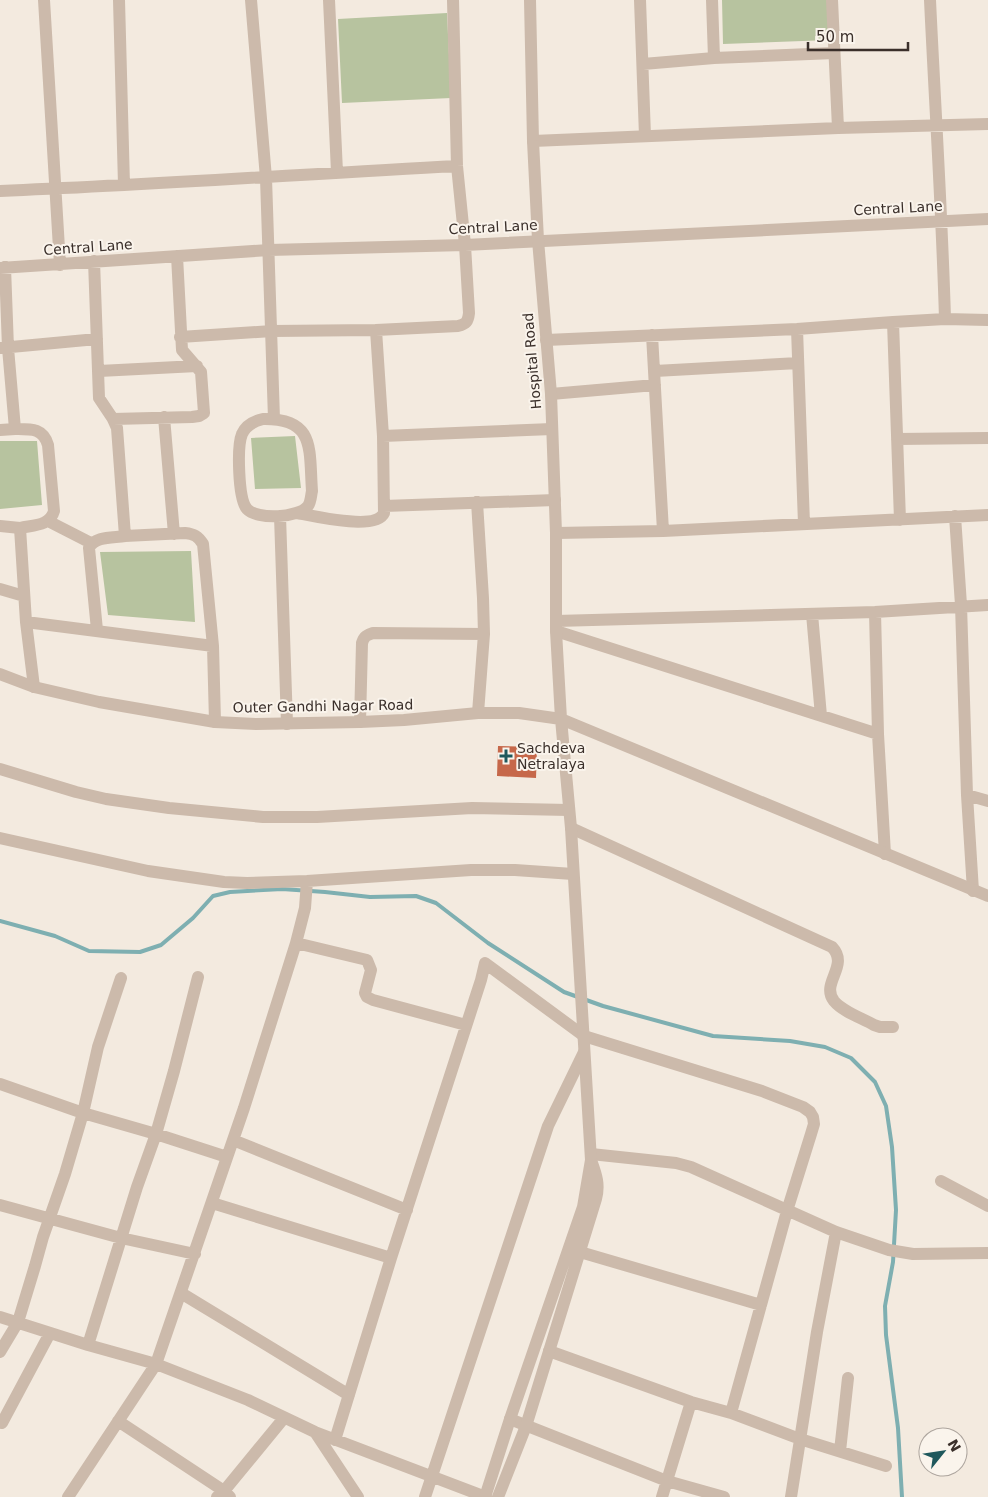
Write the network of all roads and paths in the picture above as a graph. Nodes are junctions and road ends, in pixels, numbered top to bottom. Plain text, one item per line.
1 (44, 0) edge
2 (119, 0) edge
3 (251, 0) edge
4 (329, 0) edge
5 (454, 0) edge
6 (530, 0) edge
7 (640, 0) edge
8 (712, 0) edge
9 (832, 0) edge
10 (930, 0) edge
11 (834, 53) junction
12 (714, 58) junction
13 (643, 64) junction
14 (988, 124) edge
15 (936, 126) junction
16 (838, 128) junction
17 (645, 136) junction
18 (532, 141) junction
19 (457, 166) junction
20 (336, 172) junction
21 (266, 178) junction
22 (124, 185) junction
23 (55, 189) junction
24 (0, 191) edge
25 (988, 219) edge
26 (942, 221) junction
27 (538, 240) junction
28 (465, 245) junction
29 (269, 250) junction
30 (177, 256) junction
31 (94, 262) junction
32 (60, 265) junction
33 (2, 267) edge
34 (945, 319) junction
35 (988, 320) edge
36 (893, 322) junction
37 (798, 329) junction
38 (376, 330) junction
39 (272, 331) junction
40 (652, 335) junction
41 (180, 337) junction
42 (97, 339) junction
43 (546, 340) junction
44 (4, 348) edge
45 (798, 363) junction
46 (197, 366) junction
47 (99, 371) junction
48 (655, 372) junction
49 (655, 385) junction
50 (551, 394) junction
51 (164, 417) junction
52 (113, 419) junction
53 (274, 419) junction
54 (15, 429) junction
55 (552, 429) junction
56 (0, 430) edge
57 (383, 436) junction
58 (988, 438) edge
59 (897, 439) junction
60 (555, 500) junction
61 (477, 502) junction
62 (384, 506) junction
63 (297, 513) junction
64 (988, 515) edge
65 (280, 516) junction
66 (955, 516) junction
67 (900, 520) junction
68 (48, 521) junction
69 (804, 524) junction
70 (0, 526) edge
71 (20, 528) junction
72 (664, 531) junction
73 (556, 533) junction
74 (174, 534) junction
75 (125, 536) junction
76 (91, 543) junction
77 (0, 589) edge
78 (24, 596) junction
79 (961, 605) junction
80 (988, 605) edge
81 (875, 612) junction
82 (812, 614) junction
83 (26, 622) junction
84 (556, 626) junction
85 (97, 630) junction
86 (484, 634) junction
87 (213, 646) junction
88 (0, 674) edge
89 (34, 687) junction
90 (478, 713) junction
91 (821, 716) junction
92 (561, 720) junction
93 (215, 722) junction
94 (360, 722) junction
95 (287, 724) junction
96 (878, 734) junction
97 (0, 769) edge
98 (968, 795) junction
99 (988, 801) edge
100 (569, 810) junction
101 (571, 828) junction
102 (0, 838) edge
103 (885, 854) junction
104 (573, 874) junction
105 (306, 884) junction
106 (973, 891) junction
107 (988, 896) edge
108 (296, 943) junction
109 (198, 977) dead end
110 (122, 978) dead end
111 (466, 1026) junction
112 (893, 1027) dead end
113 (584, 1036) junction
114 (584, 1052) junction
115 (0, 1084) edge
116 (83, 1113) junction
117 (156, 1134) junction
118 (233, 1140) junction
119 (227, 1157) junction
120 (591, 1157) junction
121 (940, 1180) dead end
122 (212, 1203) junction
123 (0, 1205) edge
124 (988, 1206) edge
125 (407, 1210) junction
126 (787, 1211) junction
127 (49, 1217) junction
128 (836, 1232) junction
129 (121, 1238) junction
130 (580, 1252) junction
131 (988, 1253) edge
132 (195, 1254) junction
133 (391, 1258) junction
134 (181, 1293) junction
135 (761, 1305) junction
136 (0, 1317) edge
137 (18, 1322) junction
138 (50, 1333) junction
139 (88, 1345) junction
140 (549, 1351) junction
141 (0, 1352) edge
142 (156, 1364) junction
143 (848, 1378) dead end
144 (349, 1396) junction
145 (691, 1402) junction
146 (731, 1413) junction
147 (284, 1418) junction
148 (510, 1419) junction
149 (118, 1421) junction
150 (2, 1423) dead end
151 (526, 1426) junction
152 (315, 1432) junction
153 (800, 1439) junction
154 (335, 1440) junction
155 (840, 1451) junction
156 (886, 1466) dead end
157 (432, 1476) junction
158 (667, 1481) junction
159 (224, 1495) edge
160 (68, 1497) edge
161 (358, 1497) edge
162 (425, 1497) edge
163 (486, 1497) edge
164 (498, 1497) edge
165 (662, 1497) edge
166 (724, 1497) edge
167 (791, 1497) edge

1 - 23 street
2 - 22 street
3 - 21 street
4 - 20 street
5 - 19 street
6 - 18 street, Hospital Road
7 - 13 street
8 - 12 street
9 - 11 street
10 - 15 street
11 - 12 street
11 - 16 street
12 - 13 street
13 - 17 street
14 - 15 street
15 - 16 street
15 - 26 street
16 - 17 street
17 - 18 street
18 - 27 street, Hospital Road
19 - 20 street
19 - 28 street
20 - 21 street
21 - 22 street
21 - 29 street
22 - 23 street
23 - 24 street
23 - 32 street
25 - 26 street, Central Lane
26 - 27 street, Central Lane
26 - 34 street
27 - 28 street, Central Lane
27 - 43 street, Hospital Road
28 - 29 street, Central Lane
28 - 38 street
29 - 30 street, Central Lane
29 - 39 street
30 - 31 street, Central Lane
30 - 41 street
31 - 32 street, Central Lane
31 - 42 street
32 - 33 street, Central Lane
33 - 44 street
34 - 35 street
34 - 36 street
36 - 37 street
36 - 59 street
37 - 40 street
37 - 45 street
38 - 39 street
38 - 57 street
39 - 41 street
39 - 53 street
40 - 43 street
40 - 48 street
41 - 46 street
42 - 44 street
42 - 47 street
43 - 50 street, Hospital Road
44 - 54 street
45 - 48 street
45 - 69 street
46 - 47 street
46 - 51 street
47 - 52 street
48 - 49 street
49 - 50 street
49 - 72 street
50 - 55 street, Hospital Road
51 - 52 street
51 - 74 street
52 - 75 street
53 - 63 street
53 - 65 street
54 - 56 street
54 - 68 street
55 - 57 street
55 - 60 street, Hospital Road
57 - 62 street
58 - 59 street
59 - 67 street
60 - 61 street
60 - 73 street, Hospital Road
61 - 62 street
61 - 86 street
62 - 63 street
63 - 65 street
64 - 66 street
65 - 95 street
66 - 67 street
66 - 79 street
67 - 69 street
68 - 71 street
68 - 76 street
69 - 72 street
70 - 71 street
71 - 78 street
72 - 73 street
73 - 84 street, Hospital Road
74 - 75 street
74 - 87 street
75 - 76 street
76 - 85 street
77 - 78 street
78 - 83 street
79 - 80 street
79 - 81 street
79 - 98 street
81 - 82 street
81 - 96 street
82 - 84 street
82 - 91 street
83 - 85 street
83 - 89 street
84 - 91 street
84 - 92 street, Hospital Road
85 - 87 street
86 - 90 street
86 - 94 street
87 - 93 street
88 - 89 street, Outer Gandhi Nagar Road
89 - 93 street, Outer Gandhi Nagar Road
90 - 92 street, Outer Gandhi Nagar Road
90 - 94 street, Outer Gandhi Nagar Road
91 - 96 street
92 - 100 street, Hospital Road
92 - 103 street, Outer Gandhi Nagar Road
93 - 95 street, Outer Gandhi Nagar Road
94 - 95 street, Outer Gandhi Nagar Road
96 - 103 street
97 - 100 street
98 - 99 street
98 - 106 street
100 - 101 street, Hospital Road
101 - 104 street, Hospital Road
101 - 112 street
102 - 105 street
103 - 106 street, Outer Gandhi Nagar Road
104 - 105 street
104 - 113 street, Hospital Road
105 - 108 street
106 - 107 street, Outer Gandhi Nagar Road
108 - 111 street
108 - 118 street
109 - 117 street
110 - 116 street
111 - 113 street
111 - 125 street
113 - 114 street, Hospital Road
113 - 126 street
114 - 120 street, Hospital Road
114 - 157 street
115 - 116 street
116 - 117 street
116 - 127 street
117 - 119 street
117 - 129 street
118 - 119 street
118 - 125 street
119 - 122 street
120 - 126 street
120 - 130 street
120 - 148 street
121 - 124 street
122 - 132 street
122 - 133 street
123 - 127 street
125 - 133 street
126 - 128 street
126 - 135 street
127 - 129 street
127 - 137 street
128 - 131 street
128 - 153 street
129 - 132 street
129 - 139 street
130 - 135 street
130 - 140 street
132 - 134 street
133 - 144 street
134 - 142 street
134 - 144 street
135 - 146 street
136 - 137 street
137 - 138 street
137 - 141 street
138 - 139 street
138 - 150 street
139 - 142 street
140 - 145 street
140 - 151 street
142 - 147 street
142 - 149 street
143 - 155 street
144 - 154 street
145 - 146 street
145 - 158 street
146 - 153 street
147 - 152 street
147 - 159 street
148 - 151 street
148 - 163 street
149 - 159 street
149 - 160 street
151 - 158 street
151 - 164 street
152 - 154 street
152 - 161 street
153 - 155 street
153 - 167 street
154 - 157 street
155 - 156 street
157 - 162 street
157 - 163 street
158 - 165 street
158 - 166 street

